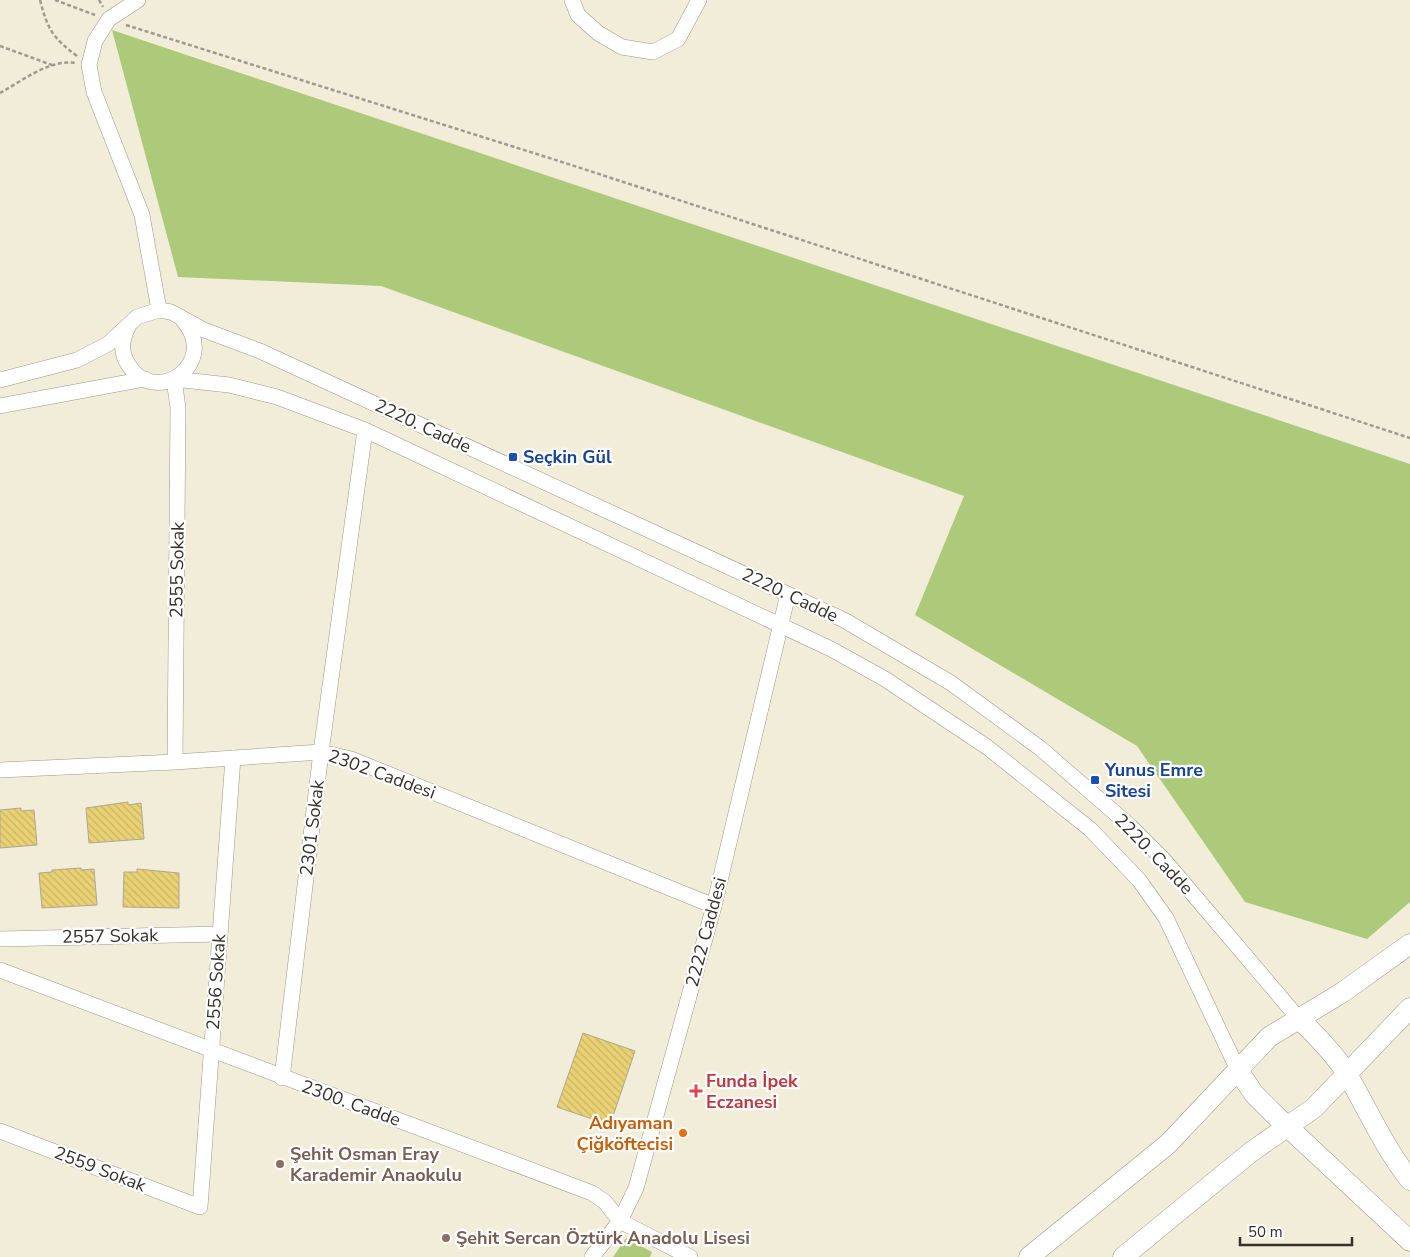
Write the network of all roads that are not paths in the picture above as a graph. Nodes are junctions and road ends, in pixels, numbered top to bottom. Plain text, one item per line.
1 (138, 0) edge
2 (572, 0) edge
3 (700, 0) edge
4 (159, 310) junction
5 (137, 317) junction
6 (181, 318) junction
7 (146, 379) junction
8 (174, 379) junction
9 (0, 380) edge
10 (0, 406) edge
11 (366, 430) junction
12 (788, 594) junction
13 (781, 626) junction
14 (321, 752) junction
15 (232, 758) junction
16 (175, 762) junction
17 (0, 770) edge
18 (714, 906) junction
19 (220, 934) junction
20 (0, 939) edge
21 (1410, 944) edge
22 (0, 970) edge
23 (1410, 1008) edge
24 (1299, 1019) junction
25 (211, 1051) junction
26 (1238, 1070) junction
27 (1347, 1074) junction
28 (282, 1078) junction
29 (1288, 1127) junction
30 (0, 1131) edge
31 (1410, 1180) edge
32 (200, 1207) joint
33 (620, 1221) junction
34 (1410, 1242) edge
35 (592, 1257) edge
36 (690, 1257) edge
37 (1029, 1257) edge
38 (1123, 1257) edge

1 - 4 street
2 - 3 street
4 - 5 street
4 - 6 street, 2220. Cadde
5 - 7 street
5 - 9 street
6 - 8 street
6 - 12 street, 2220. Cadde
7 - 8 street, 2220. Cadde
7 - 10 street, 2220. Cadde
8 - 11 street, 2220. Cadde
8 - 16 street, 2555 Sokak
11 - 13 street, 2220. Cadde
11 - 14 street, 2301 Sokak
12 - 13 street, 2222 Caddesi
12 - 24 street, 2220. Cadde
13 - 18 street, 2222 Caddesi
13 - 26 street, 2220. Cadde
14 - 15 street, 2302 Caddesi
14 - 18 street, 2302 Caddesi
14 - 28 street, 2301 Sokak
15 - 16 street, 2302 Caddesi
15 - 19 street, 2556 Sokak
16 - 17 street, 2302 Caddesi
18 - 33 street, 2222 Caddesi
19 - 20 street, 2557 Sokak
19 - 25 street, 2556 Sokak
21 - 24 main road
22 - 25 street, 2300. Cadde
23 - 27 main road
24 - 26 main road
24 - 27 main road
25 - 28 street, 2300. Cadde
25 - 32 street, 2556 Sokak
26 - 29 main road
26 - 37 main road
27 - 29 main road
27 - 31 main road
28 - 33 street, 2300. Cadde
29 - 34 main road
29 - 38 main road
30 - 32 street, 2559 Sokak
33 - 35 street, 2222 Caddesi
33 - 36 street, 2300. Cadde

